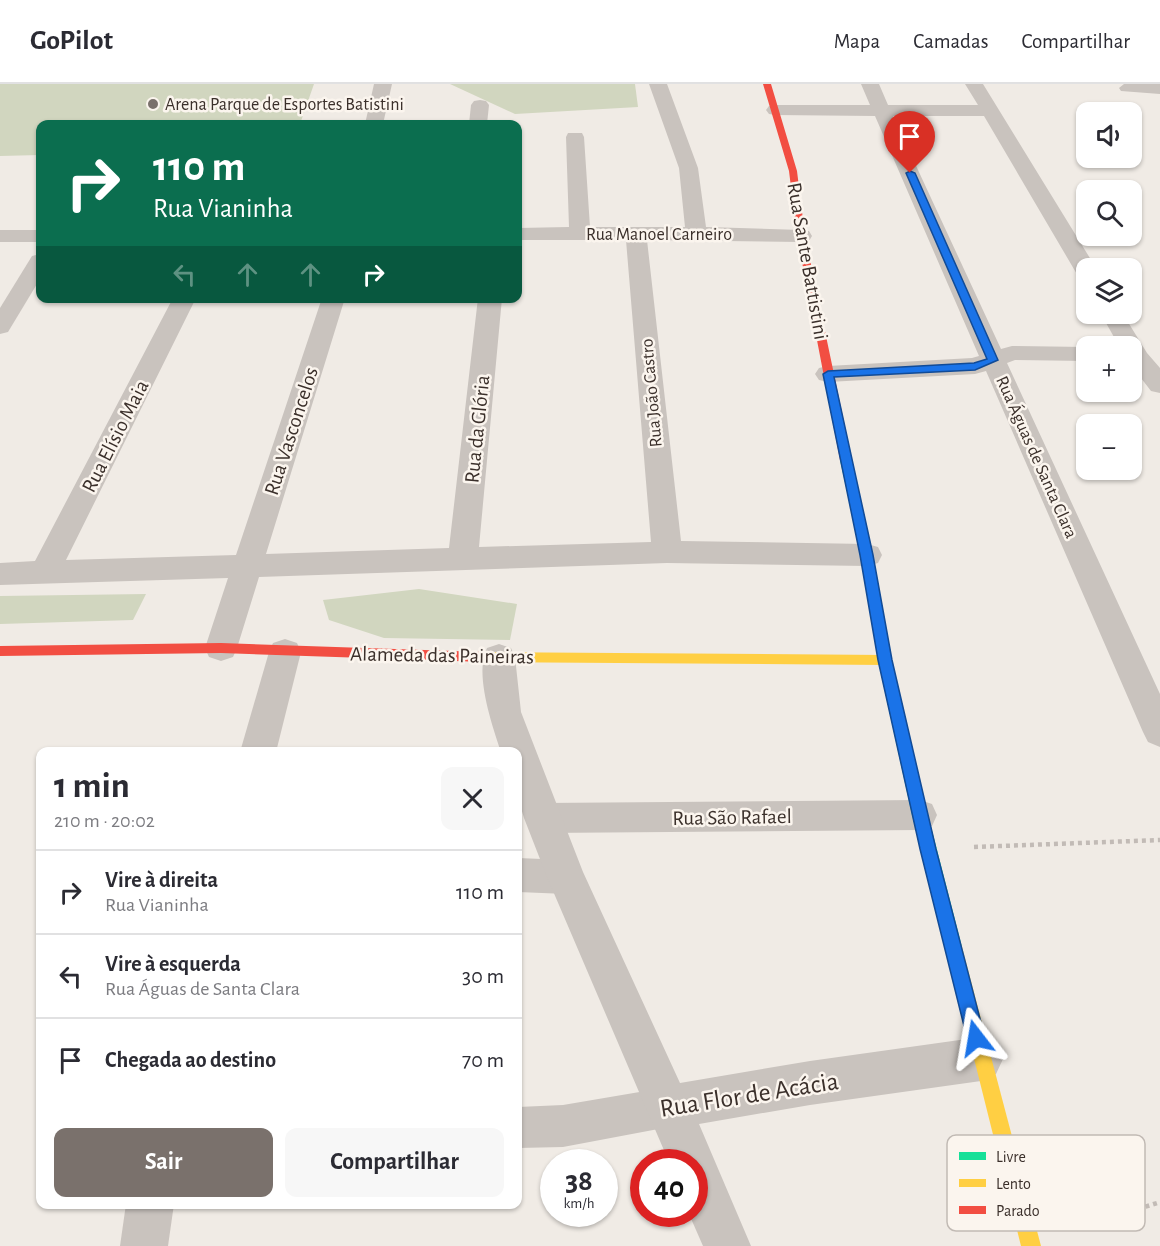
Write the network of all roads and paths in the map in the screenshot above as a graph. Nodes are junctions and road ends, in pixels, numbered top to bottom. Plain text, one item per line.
1 (383, 84) edge
2 (658, 84) edge
3 (767, 84) edge
4 (870, 84) edge
5 (974, 84) edge
6 (1127, 88) dead end
7 (1160, 89) edge
8 (480, 105) dead end
9 (775, 110) junction
10 (883, 111) junction
11 (990, 111) junction
12 (375, 120) edge
13 (478, 120) edge
14 (575, 137) dead end
15 (696, 233) junction
16 (522, 234) edge
17 (580, 234) junction
18 (636, 234) junction
19 (0, 236) edge
20 (36, 236) edge
21 (801, 236) junction
22 (1078, 258) edge
23 (36, 268) edge
24 (182, 303) edge
25 (332, 303) edge
26 (489, 303) edge
27 (0, 327) edge
28 (1076, 354) edge
29 (993, 360) junction
30 (1142, 364) edge
31 (828, 374) junction
32 (1160, 385) edge
33 (667, 552) junction
34 (867, 555) junction
35 (463, 560) junction
36 (248, 564) junction
37 (44, 573) junction
38 (0, 574) edge
39 (221, 648) junction
40 (0, 651) edge
41 (285, 652) junction
42 (499, 657) junction
43 (885, 660) junction
44 (1160, 732) edge
45 (259, 747) edge
46 (517, 747) edge
47 (522, 761) edge
48 (920, 815) junction
49 (543, 818) junction
50 (1160, 840) edge
51 (928, 849) junction
52 (522, 875) edge
53 (566, 877) junction
54 (981, 1059) junction
55 (669, 1107) junction
56 (522, 1128) edge
57 (1001, 1135) edge
58 (687, 1149) edge
59 (708, 1201) edge
60 (1160, 1202) edge
61 (1145, 1207) edge
62 (149, 1209) edge
63 (1073, 1231) edge
64 (1031, 1245) edge
65 (144, 1246) edge
66 (727, 1246) edge

1 - 12 street
2 - 15 street
3 - 9 street, Rua Sante Battistini
4 - 10 street, Rua Águas de Santa Clara
5 - 11 street
6 - 7 lane
8 - 13 street
9 - 10 street
9 - 21 street, Rua Sante Battistini
10 - 11 street
10 - 29 street, Rua Águas de Santa Clara
11 - 22 street
14 - 17 street
15 - 18 street, Rua Manoel Carneiro
15 - 21 street, Rua Manoel Carneiro
16 - 17 street, Rua Manoel Carneiro
17 - 18 street, Rua Manoel Carneiro
18 - 33 street, Rua João Castro
19 - 20 street
21 - 31 street, Rua Sante Battistini
23 - 27 street
24 - 37 street, Rua Elísio Maia
25 - 36 street, Rua Vasconcelos
26 - 35 street, Rua da Glória
28 - 29 street
29 - 31 street
29 - 44 street, Rua Águas de Santa Clara
30 - 32 street
31 - 34 street, Rua Sante Battistini
33 - 34 street
33 - 35 street
34 - 43 street, Rua Sante Battistini
35 - 36 street
36 - 37 street
36 - 39 street, Rua Vasconcelos
37 - 38 street
39 - 40 street, Alameda das Paineiras
39 - 41 street, Alameda das Paineiras
41 - 42 street, Alameda das Paineiras
41 - 45 street
42 - 43 street, Alameda das Paineiras
42 - 46 street
43 - 48 street, Rua Sante Battistini
47 - 49 street
48 - 49 lane, Rua São Rafael
48 - 51 street, Rua Sante Battistini
49 - 53 street
50 - 51 path
51 - 54 street, Rua Sante Battistini
52 - 53 lane
53 - 55 street
54 - 55 street, Rua Flor de Acácia
54 - 57 street, Rua Sante Battistini
55 - 56 lane, Rua Flor de Acácia
55 - 58 street
59 - 66 street
60 - 61 path
62 - 65 street
63 - 64 path

